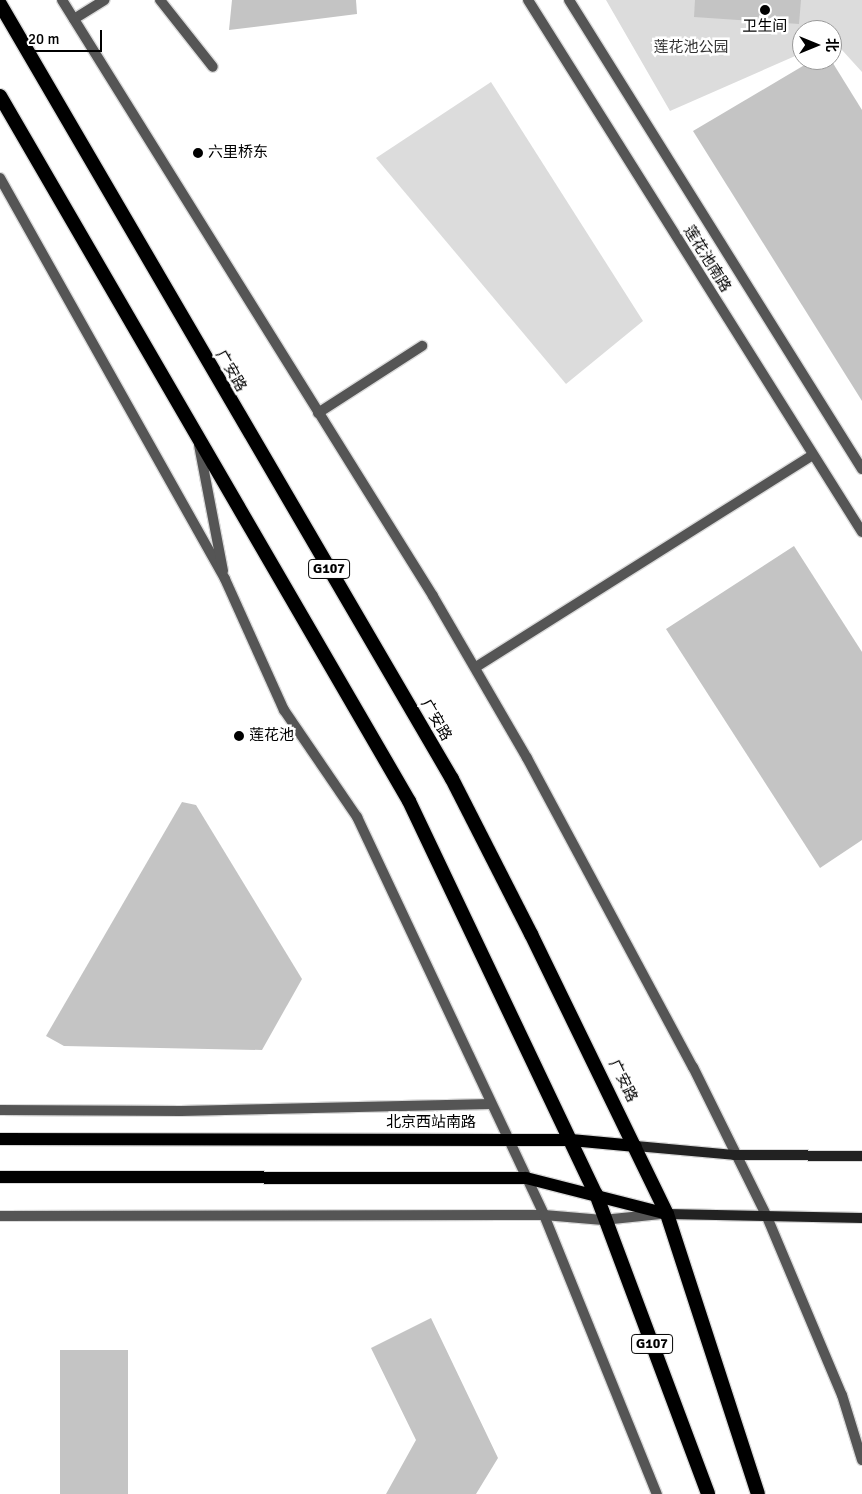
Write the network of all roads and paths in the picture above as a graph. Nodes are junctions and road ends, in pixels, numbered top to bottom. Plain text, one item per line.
1 (62, 0) edge
2 (104, 0) edge
3 (160, 0) edge
4 (528, 0) edge
5 (570, 0) edge
6 (0, 4) edge
7 (74, 19) junction
8 (213, 67) dead end
9 (0, 96) edge
10 (0, 178) edge
11 (422, 346) dead end
12 (318, 413) junction
13 (197, 436) junction
14 (812, 455) junction
15 (862, 468) edge
16 (862, 532) edge
17 (225, 579) junction
18 (476, 667) junction
19 (492, 1104) junction
20 (0, 1110) edge
21 (0, 1139) edge
22 (509, 1140) junction
23 (571, 1140) junction
24 (636, 1146) junction
25 (734, 1155) junction
26 (862, 1156) edge
27 (0, 1177) edge
28 (526, 1178) junction
29 (596, 1194) junction
30 (667, 1214) junction
31 (544, 1215) junction
32 (0, 1216) edge
33 (767, 1217) junction
34 (862, 1218) edge
35 (603, 1220) junction
36 (862, 1460) edge
37 (657, 1494) edge
38 (708, 1494) edge
39 (758, 1494) edge

1 - 7 street
2 - 7 street
3 - 8 street
4 - 14 street, 莲花池南路
5 - 15 street, 莲花池南路
6 - 24 highway, 广安路 / G107
7 - 12 street
9 - 13 highway, G107
10 - 17 street
11 - 12 street
12 - 18 street
13 - 17 street
13 - 23 highway, G107
14 - 16 street, 莲花池南路
14 - 18 street
17 - 19 street
18 - 25 street
19 - 20 street, 北京西站南路
19 - 22 street
21 - 22 main road, 北京西站南路
22 - 23 main road, 北京西站南路
22 - 28 street
23 - 24 main road, 北京西站南路
23 - 29 highway, G107
24 - 25 main road, 北京西站南路
24 - 30 highway, 广安路 / G107
25 - 26 main road, 北京西站南路
25 - 33 street
27 - 28 main road
28 - 29 main road
28 - 31 street
29 - 30 main road
29 - 35 highway, G107
30 - 33 main road
30 - 35 street
30 - 39 highway, 广安路 / G107
31 - 32 street
31 - 35 street
31 - 37 street
33 - 34 main road
33 - 36 street
35 - 38 highway, G107

